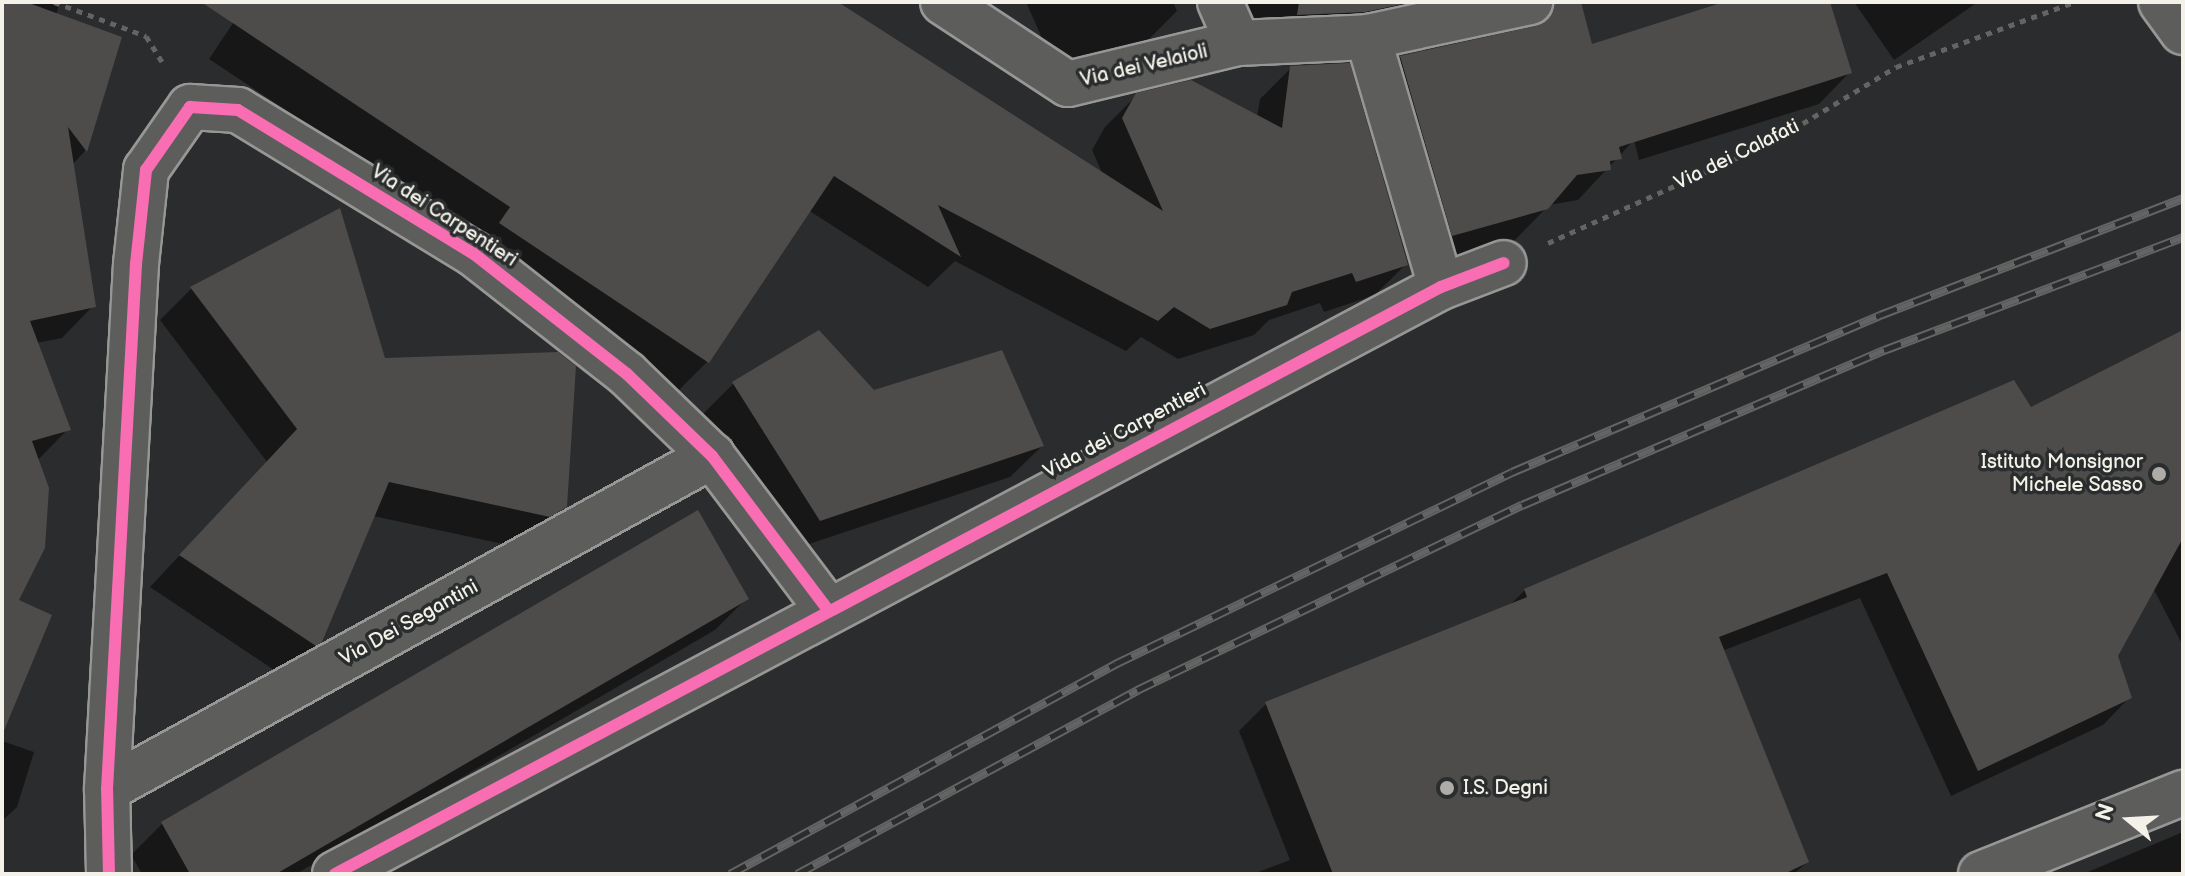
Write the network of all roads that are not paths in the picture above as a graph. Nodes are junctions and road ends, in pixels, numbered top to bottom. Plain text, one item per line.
1 (943, 2) edge
2 (1220, 2) edge
3 (1530, 2) edge
4 (2161, 2) edge
5 (2183, 32) edge
6 (1368, 37) junction
7 (1238, 43) junction
8 (1504, 263) road end
9 (1441, 287) junction
10 (712, 456) junction
11 (828, 610) junction
12 (107, 789) junction
13 (2183, 793) edge
14 (109, 874) edge
15 (335, 874) edge
16 (1981, 874) edge

1 - 7 street, Via dei Velaioli
2 - 7 street
3 - 6 street, Via dei Velaioli
4 - 5 street
6 - 7 street, Via dei Velaioli
6 - 9 street
8 - 9 street
9 - 11 street, Vida dei Carpentieri
10 - 11 street, Via dei Carpentieri
10 - 12 street, Via Dei Segantini
10 - 12 street, Via dei Carpentieri
11 - 15 street
12 - 14 street
13 - 16 street

